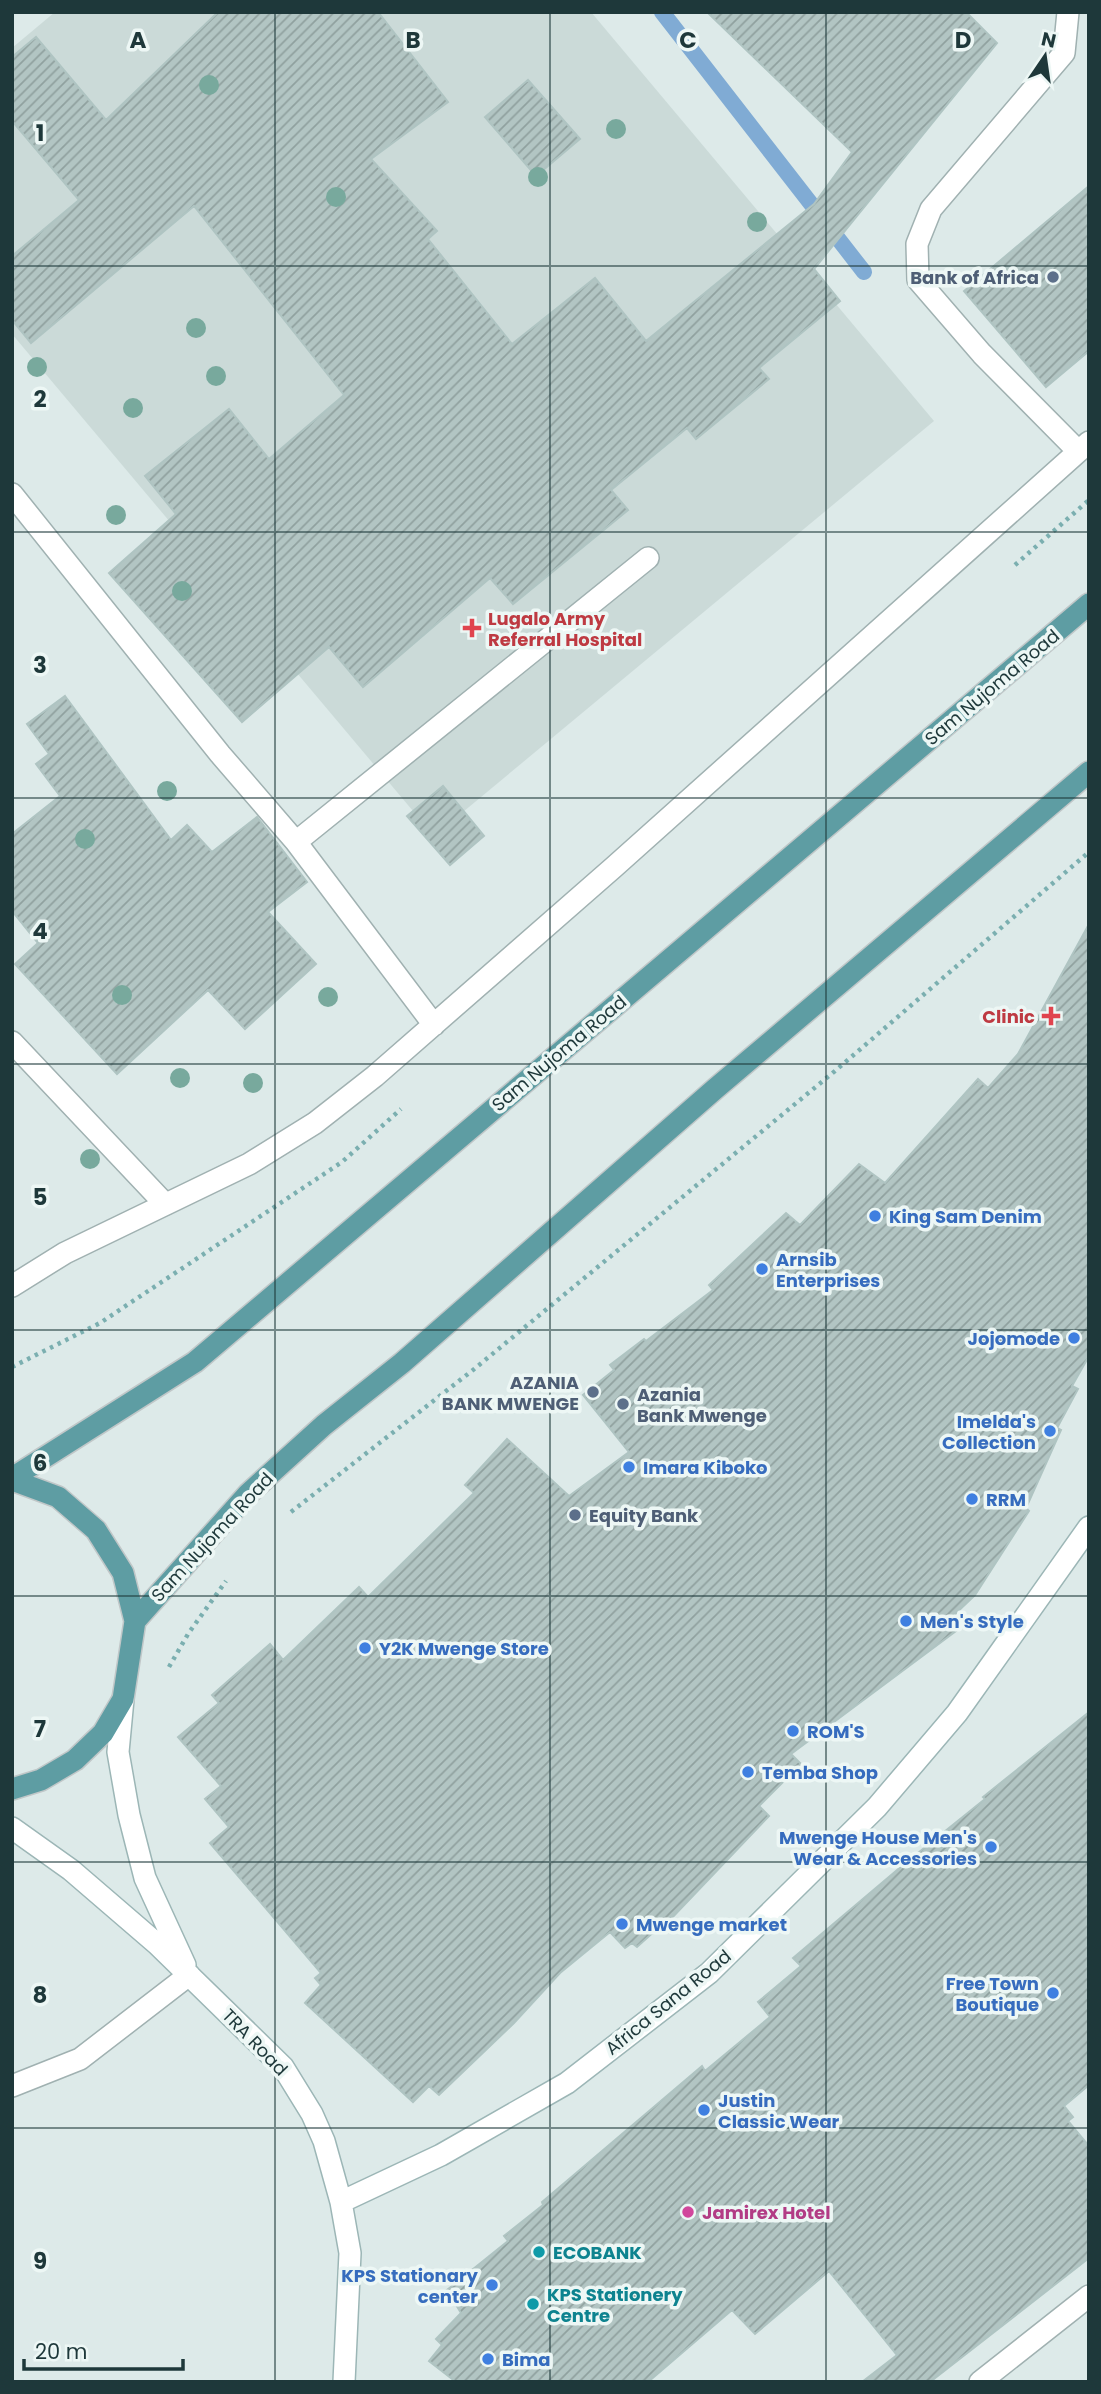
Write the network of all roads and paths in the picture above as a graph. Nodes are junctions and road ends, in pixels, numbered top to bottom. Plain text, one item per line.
1 (1068, 12) edge
2 (1083, 446) edge
3 (12, 494) edge
4 (648, 558) dead end
5 (1089, 604) edge
6 (1089, 772) edge
7 (296, 842) junction
8 (1089, 852) edge
9 (434, 1025) junction
10 (12, 1042) edge
11 (165, 1204) junction
12 (12, 1286) edge
13 (12, 1479) edge
14 (280, 1520) dead end
15 (1089, 1527) edge
16 (227, 1580) dead end
17 (135, 1620) junction
18 (167, 1670) dead end
19 (122, 1699) junction
20 (12, 1789) edge
21 (12, 1828) edge
22 (189, 1975) junction
23 (12, 2086) edge
24 (341, 2202) junction
25 (1089, 2296) edge
26 (344, 2382) edge
27 (980, 2382) edge

1 - 2 street
2 - 9 street
3 - 7 street
4 - 7 street
5 - 13 main road, Sam Nujoma Road
6 - 17 main road, Sam Nujoma Road
7 - 9 street
8 - 14 path
9 - 11 street
10 - 11 street
11 - 12 street
13 - 17 main road
15 - 24 street, Africa Sana Road
16 - 18 path
17 - 19 main road
19 - 20 main road
19 - 22 street
21 - 22 street, TRA Road
22 - 23 street
22 - 24 street, TRA Road
24 - 26 street, TRA Road
25 - 27 street

